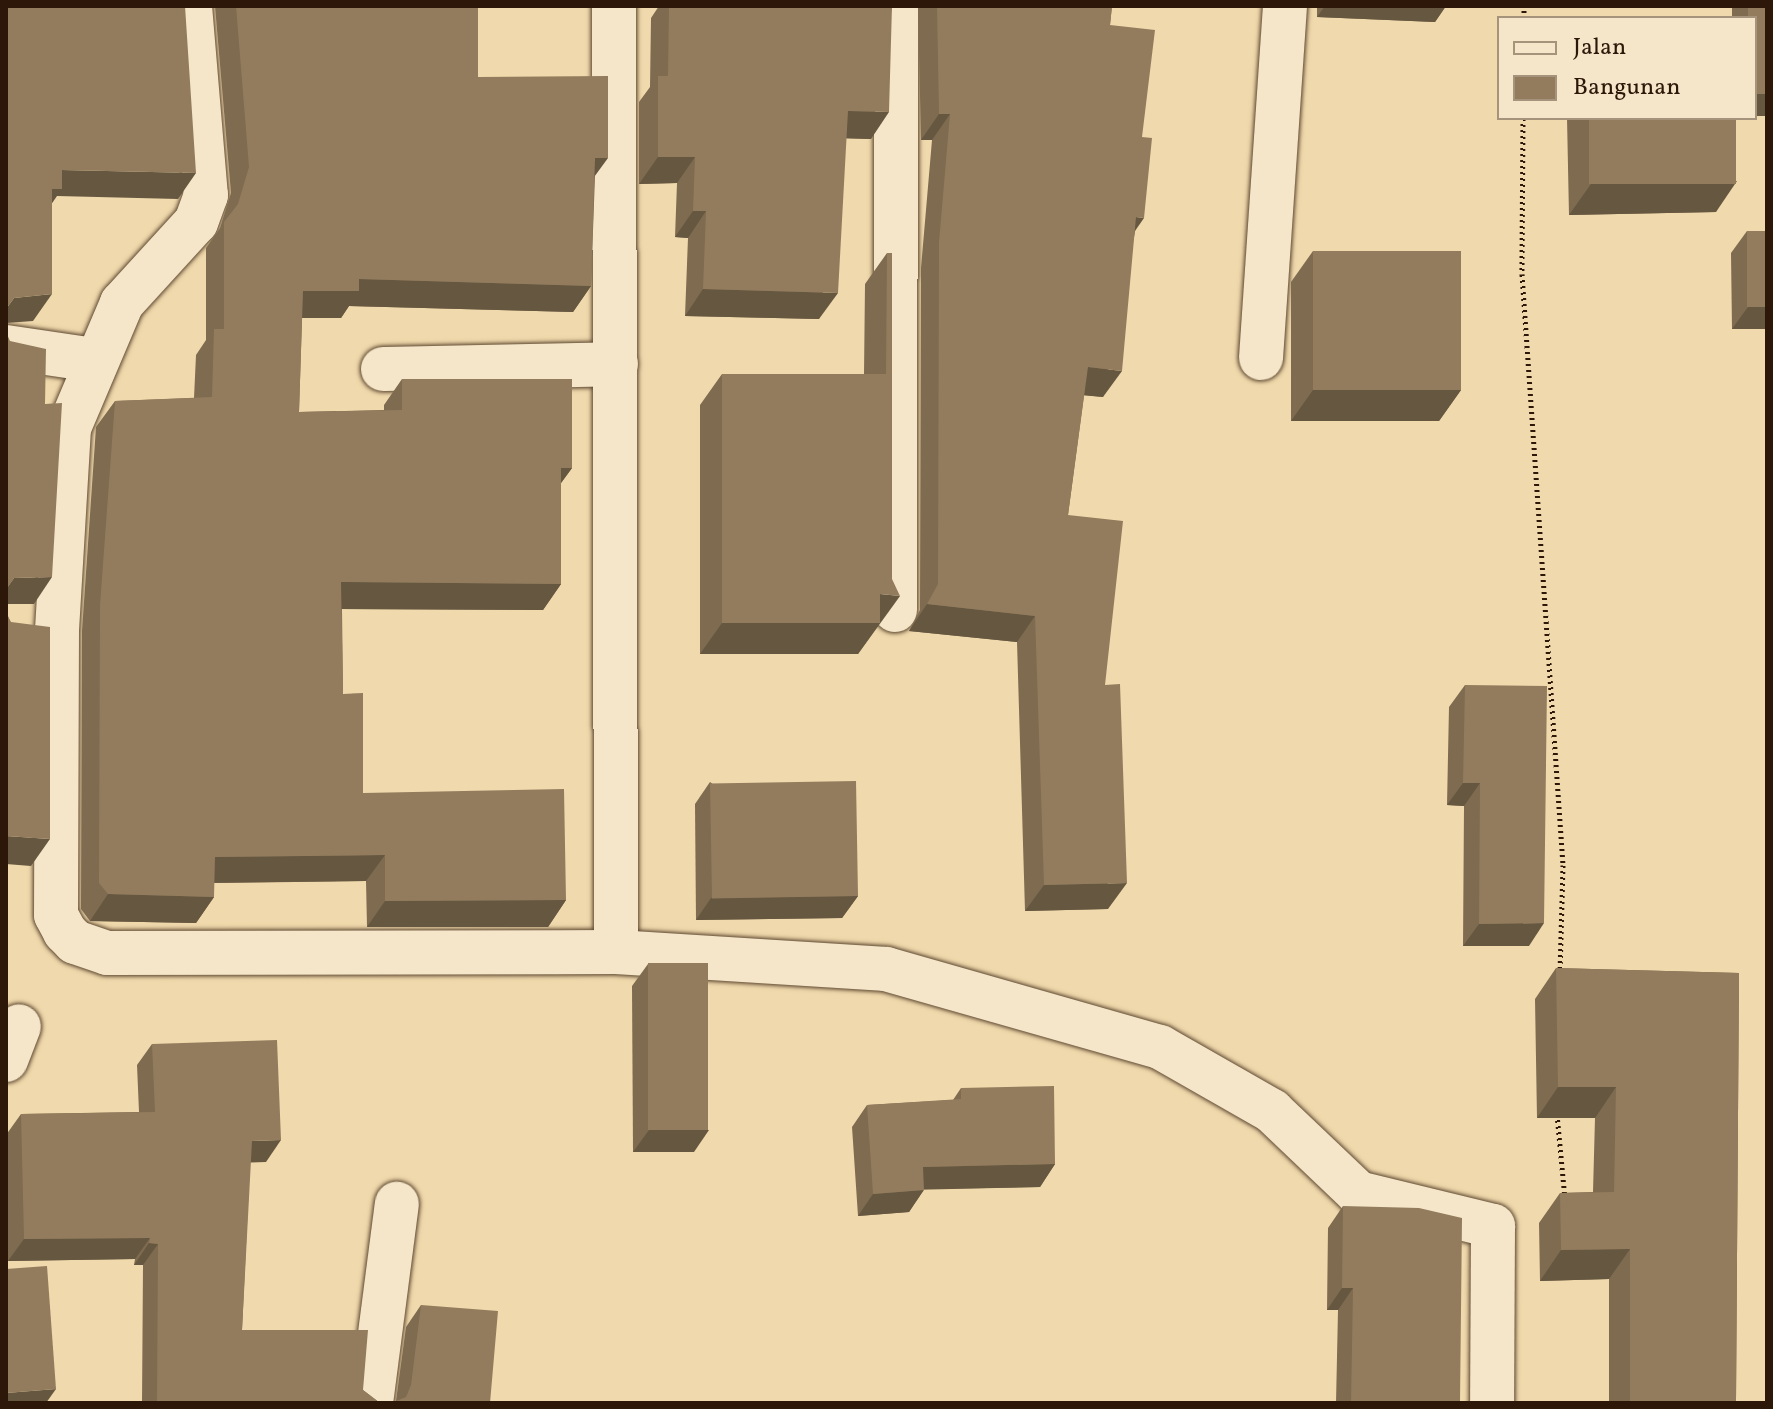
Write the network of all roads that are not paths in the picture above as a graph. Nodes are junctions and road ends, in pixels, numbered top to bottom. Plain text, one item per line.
1 (190, 6) edge
2 (614, 6) edge
3 (896, 6) edge
4 (1285, 6) edge
5 (6, 347) edge
6 (1261, 358) dead end
7 (94, 360) junction
8 (616, 364) junction
9 (383, 369) dead end
10 (895, 610) edge
11 (616, 952) junction
12 (397, 1204) dead end
13 (371, 1403) edge
14 (1492, 1403) edge

1 - 7 street
2 - 8 street
3 - 10 street
4 - 6 street
5 - 7 street
7 - 11 street
8 - 9 street
8 - 11 street
11 - 14 street
12 - 13 street

